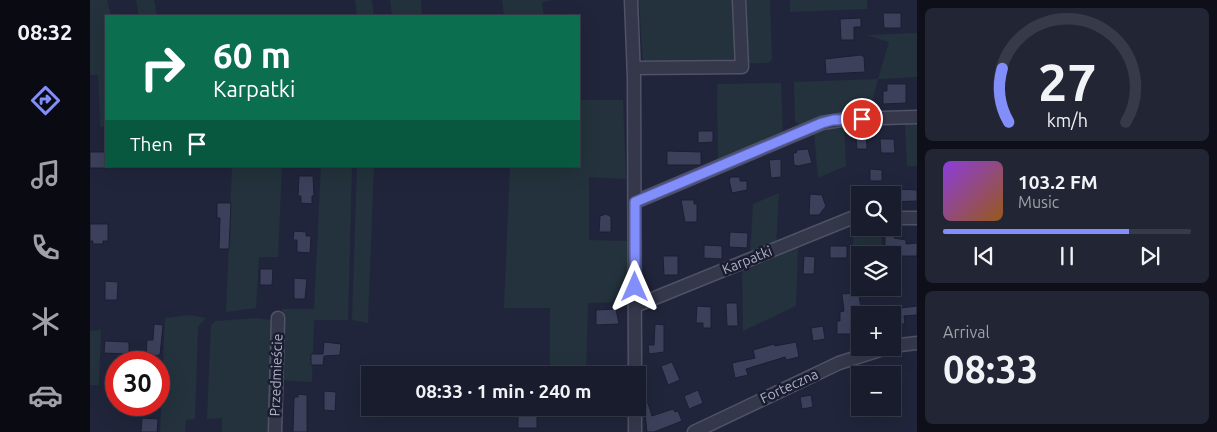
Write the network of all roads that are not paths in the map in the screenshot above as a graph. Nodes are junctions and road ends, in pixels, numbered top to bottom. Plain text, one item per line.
1 (631, 0) edge
2 (739, 0) edge
3 (634, 68) junction
4 (917, 117) edge
5 (635, 202) junction
6 (851, 218) edge
7 (901, 218) edge
8 (917, 218) edge
9 (635, 306) junction
10 (278, 318) dead end
11 (917, 343) edge
12 (901, 345) edge
13 (862, 356) edge
14 (635, 366) edge
15 (635, 416) edge
16 (275, 432) edge
17 (635, 432) edge
18 (694, 432) edge

1 - 3 street
2 - 3 street
3 - 5 street
4 - 5 street
5 - 9 street
6 - 9 street, Karpatki
7 - 8 street
9 - 14 street
10 - 16 street, Przedmieście
11 - 12 street
13 - 18 street, Forteczna
15 - 17 street

